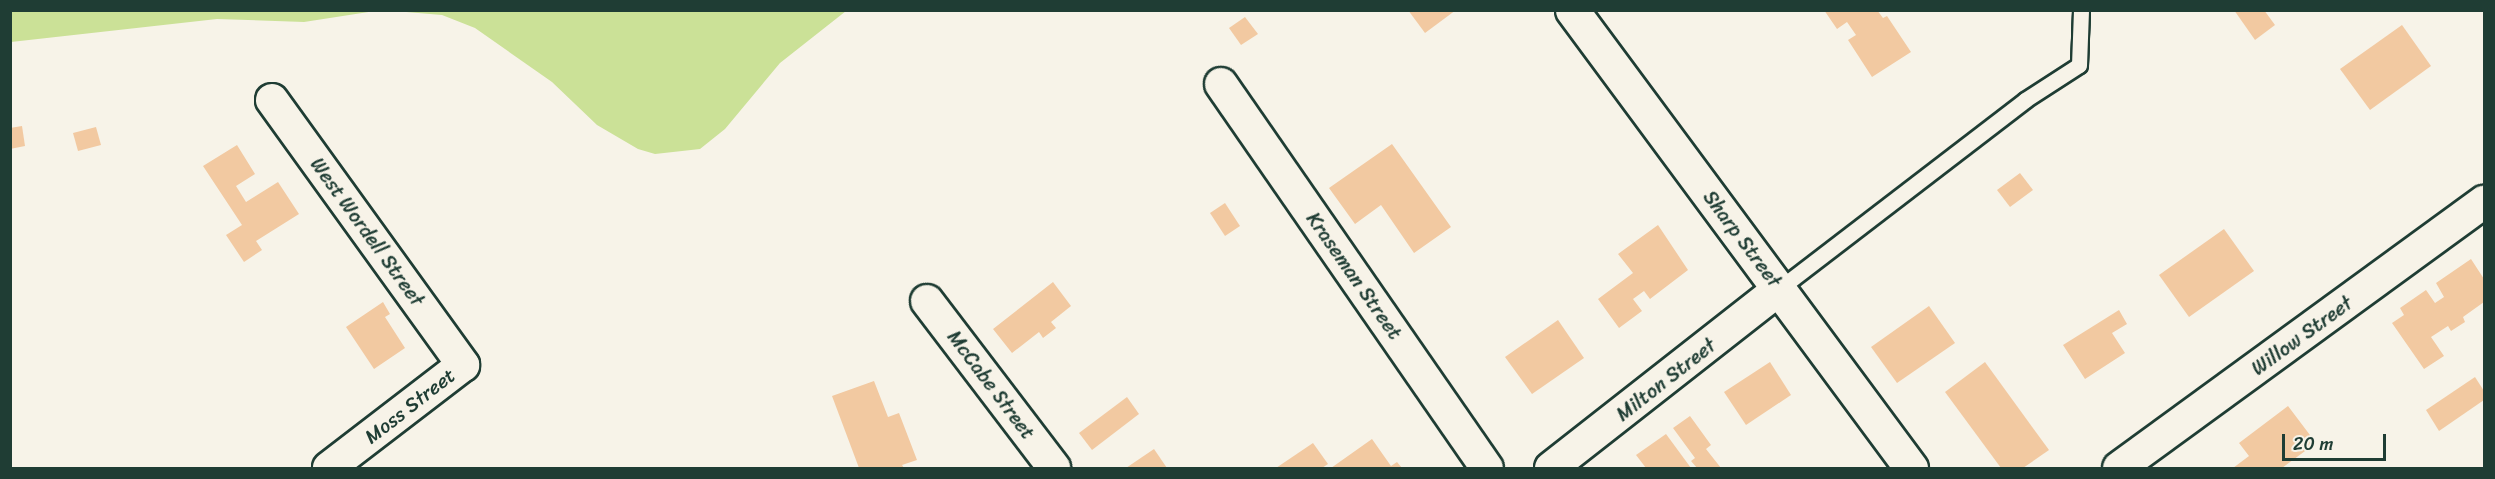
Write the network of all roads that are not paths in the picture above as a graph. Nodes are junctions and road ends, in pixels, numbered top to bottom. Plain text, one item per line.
1 (1572, 10) edge
2 (2081, 10) edge
3 (1221, 84) dead end
4 (272, 100) dead end
5 (2484, 202) edge
6 (1779, 289) junction
7 (927, 301) dead end
8 (462, 365) joint
9 (329, 468) edge
10 (1054, 468) edge
11 (1487, 468) edge
12 (1551, 468) edge
13 (1911, 468) edge
14 (2119, 468) edge

1 - 6 street, Sharp Street
2 - 6 lane
3 - 11 street, Kraseman Street
4 - 8 street, West Wordell Street
5 - 14 street, Willow Street
6 - 12 street, Milton Street
6 - 13 street, Sharp Street
7 - 10 street, McCabe Street
8 - 9 street, Moss Street

